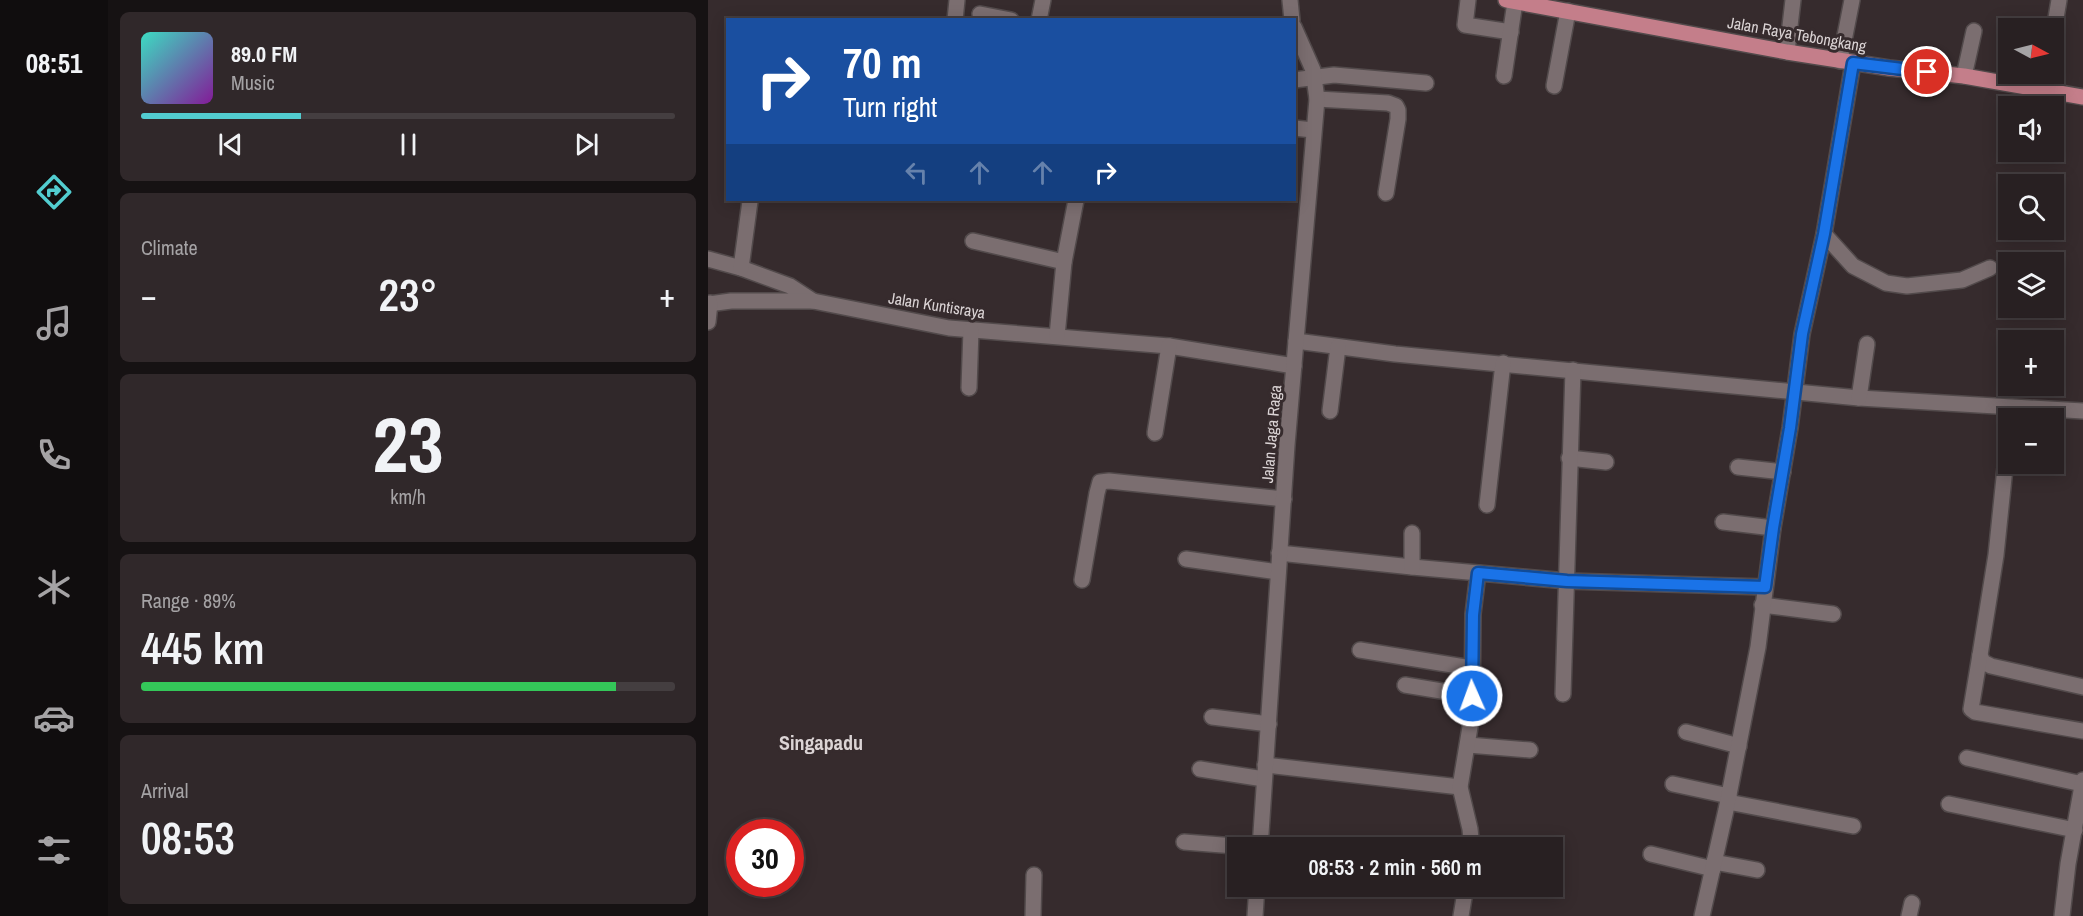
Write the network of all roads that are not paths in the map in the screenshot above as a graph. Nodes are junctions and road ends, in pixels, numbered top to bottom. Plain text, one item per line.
1 (957, 0) edge
2 (1044, 0) edge
3 (1290, 0) edge
4 (1468, 0) edge
5 (1793, 0) edge
6 (1852, 0) edge
7 (2059, 0) edge
8 (1510, 1) edge
9 (1572, 8) edge
10 (980, 14) dead end
11 (955, 18) edge
12 (1001, 18) edge
13 (1040, 18) edge
14 (1292, 18) edge
15 (2056, 18) edge
16 (1974, 31) dead end
17 (1511, 32) junction
18 (1296, 33) edge
19 (1787, 52) junction
20 (1847, 62) junction
21 (1504, 76) dead end
22 (1964, 76) junction
23 (1296, 81) edge
24 (1426, 83) dead end
25 (2043, 84) edge
26 (1554, 86) dead end
27 (1316, 89) junction
28 (2042, 90) junction
29 (2083, 97) edge
30 (1296, 128) edge
31 (1314, 130) junction
32 (1386, 193) dead end
33 (750, 201) dead end
34 (1076, 201) edge
35 (1824, 234) junction
36 (973, 241) dead end
37 (708, 259) edge
38 (1064, 262) junction
39 (741, 268) junction
40 (1990, 268) dead end
41 (813, 301) junction
42 (709, 303) edge
43 (708, 322) edge
44 (970, 330) junction
45 (1057, 336) junction
46 (1296, 341) junction
47 (1867, 344) dead end
48 (1169, 346) junction
49 (1338, 347) junction
50 (1503, 363) junction
51 (1294, 366) junction
52 (1573, 370) junction
53 (969, 388) dead end
54 (1795, 392) junction
55 (1858, 398) junction
56 (1330, 411) dead end
57 (2083, 411) edge
58 (1998, 412) edge
59 (2064, 412) edge
60 (1155, 433) dead end
61 (1569, 458) junction
62 (1606, 462) dead end
63 (1738, 467) dead end
64 (1783, 472) junction
65 (2004, 474) edge
66 (1284, 499) junction
67 (1487, 505) dead end
68 (1723, 522) dead end
69 (1773, 528) junction
70 (1412, 533) dead end
71 (1279, 553) junction
72 (1186, 559) dead end
73 (1412, 567) junction
74 (1278, 572) junction
75 (1478, 573) junction
76 (1082, 580) dead end
77 (1567, 581) junction
78 (1765, 587) junction
79 (1762, 605) junction
80 (1833, 614) dead end
81 (1360, 650) dead end
82 (1980, 655) junction
83 (1471, 668) junction
84 (1405, 685) dead end
85 (2083, 687) edge
86 (1563, 694) dead end
87 (1472, 696) junction
88 (1212, 717) dead end
89 (1269, 724) junction
90 (2083, 731) edge
91 (1686, 732) dead end
92 (1468, 745) junction
93 (1739, 746) junction
94 (1530, 750) dead end
95 (1967, 758) dead end
96 (1200, 769) dead end
97 (1265, 772) junction
98 (2083, 782) edge
99 (1673, 784) dead end
100 (1460, 787) junction
101 (1729, 799) junction
102 (1949, 804) dead end
103 (1853, 826) dead end
104 (2074, 830) junction
105 (1261, 837) edge
106 (1471, 837) edge
107 (1184, 842) dead end
108 (1227, 845) edge
109 (1651, 854) dead end
110 (1714, 865) junction
111 (1757, 870) dead end
112 (1034, 875) dead end
113 (1256, 897) edge
114 (1464, 897) edge
115 (1033, 916) edge
116 (1255, 916) edge
117 (1461, 916) edge
118 (1702, 916) edge
119 (2062, 916) edge

1 - 11 street
2 - 13 street
3 - 14 street
4 - 17 street
5 - 19 street
6 - 20 street
7 - 15 street
8 - 9 main road, Jalan Raya Tebongkang
8 - 17 street
9 - 19 main road, Jalan Raya Tebongkang
9 - 26 street
10 - 12 street
16 - 22 street
17 - 21 street
18 - 27 street, Jalan Jaga Raga
19 - 20 main road, Jalan Raya Tebongkang
20 - 22 main road, Jalan Raya Tebongkang
20 - 35 street
22 - 28 main road, Jalan Raya Tebongkang
23 - 27 street
24 - 27 street
25 - 28 street
27 - 31 street, Jalan Jaga Raga
27 - 32 street
28 - 29 main road, Jalan Raya Tebongkang
30 - 31 street
31 - 46 street, Jalan Jaga Raga
33 - 39 street
34 - 38 street
35 - 40 street
35 - 54 street
36 - 38 street
37 - 39 street
38 - 45 street
39 - 41 street
41 - 42 street
41 - 44 street, Jalan Kuntisraya
42 - 43 street
44 - 45 street, Jalan Kuntisraya
44 - 53 street
45 - 48 street, Jalan Kuntisraya
46 - 49 street
46 - 51 street, Jalan Jaga Raga
47 - 55 street
48 - 51 street, Jalan Kuntisraya
48 - 60 street
49 - 50 street
49 - 56 street
50 - 52 street
50 - 67 street
51 - 66 street, Jalan Jaga Raga
52 - 54 street
52 - 61 street
54 - 55 street
54 - 64 street
55 - 58 street
57 - 59 street
61 - 62 street
61 - 77 street
63 - 64 street
64 - 69 street
65 - 82 street
66 - 71 street, Jalan Jaga Raga
66 - 76 street
68 - 69 street
69 - 78 street
70 - 73 street
71 - 73 street
71 - 74 street, Jalan Jaga Raga
72 - 74 street
73 - 75 street
74 - 89 street, Jalan Jaga Raga
75 - 77 street
75 - 83 street
77 - 78 street
77 - 86 street
78 - 79 street
79 - 80 street
79 - 93 street
81 - 83 street
82 - 85 street
82 - 90 street
83 - 87 street
84 - 87 street
87 - 92 street
88 - 89 street
89 - 97 street, Jalan Jaga Raga
91 - 93 street
92 - 94 street
92 - 100 street
93 - 101 street
95 - 98 street
96 - 97 street
97 - 100 street
97 - 105 street, Jalan Jaga Raga
98 - 104 street
99 - 101 street
100 - 106 street
101 - 103 street
101 - 110 street
102 - 104 street
104 - 119 street
107 - 108 street
109 - 110 street
110 - 111 street
110 - 118 street
112 - 115 street
113 - 116 street
114 - 117 street

